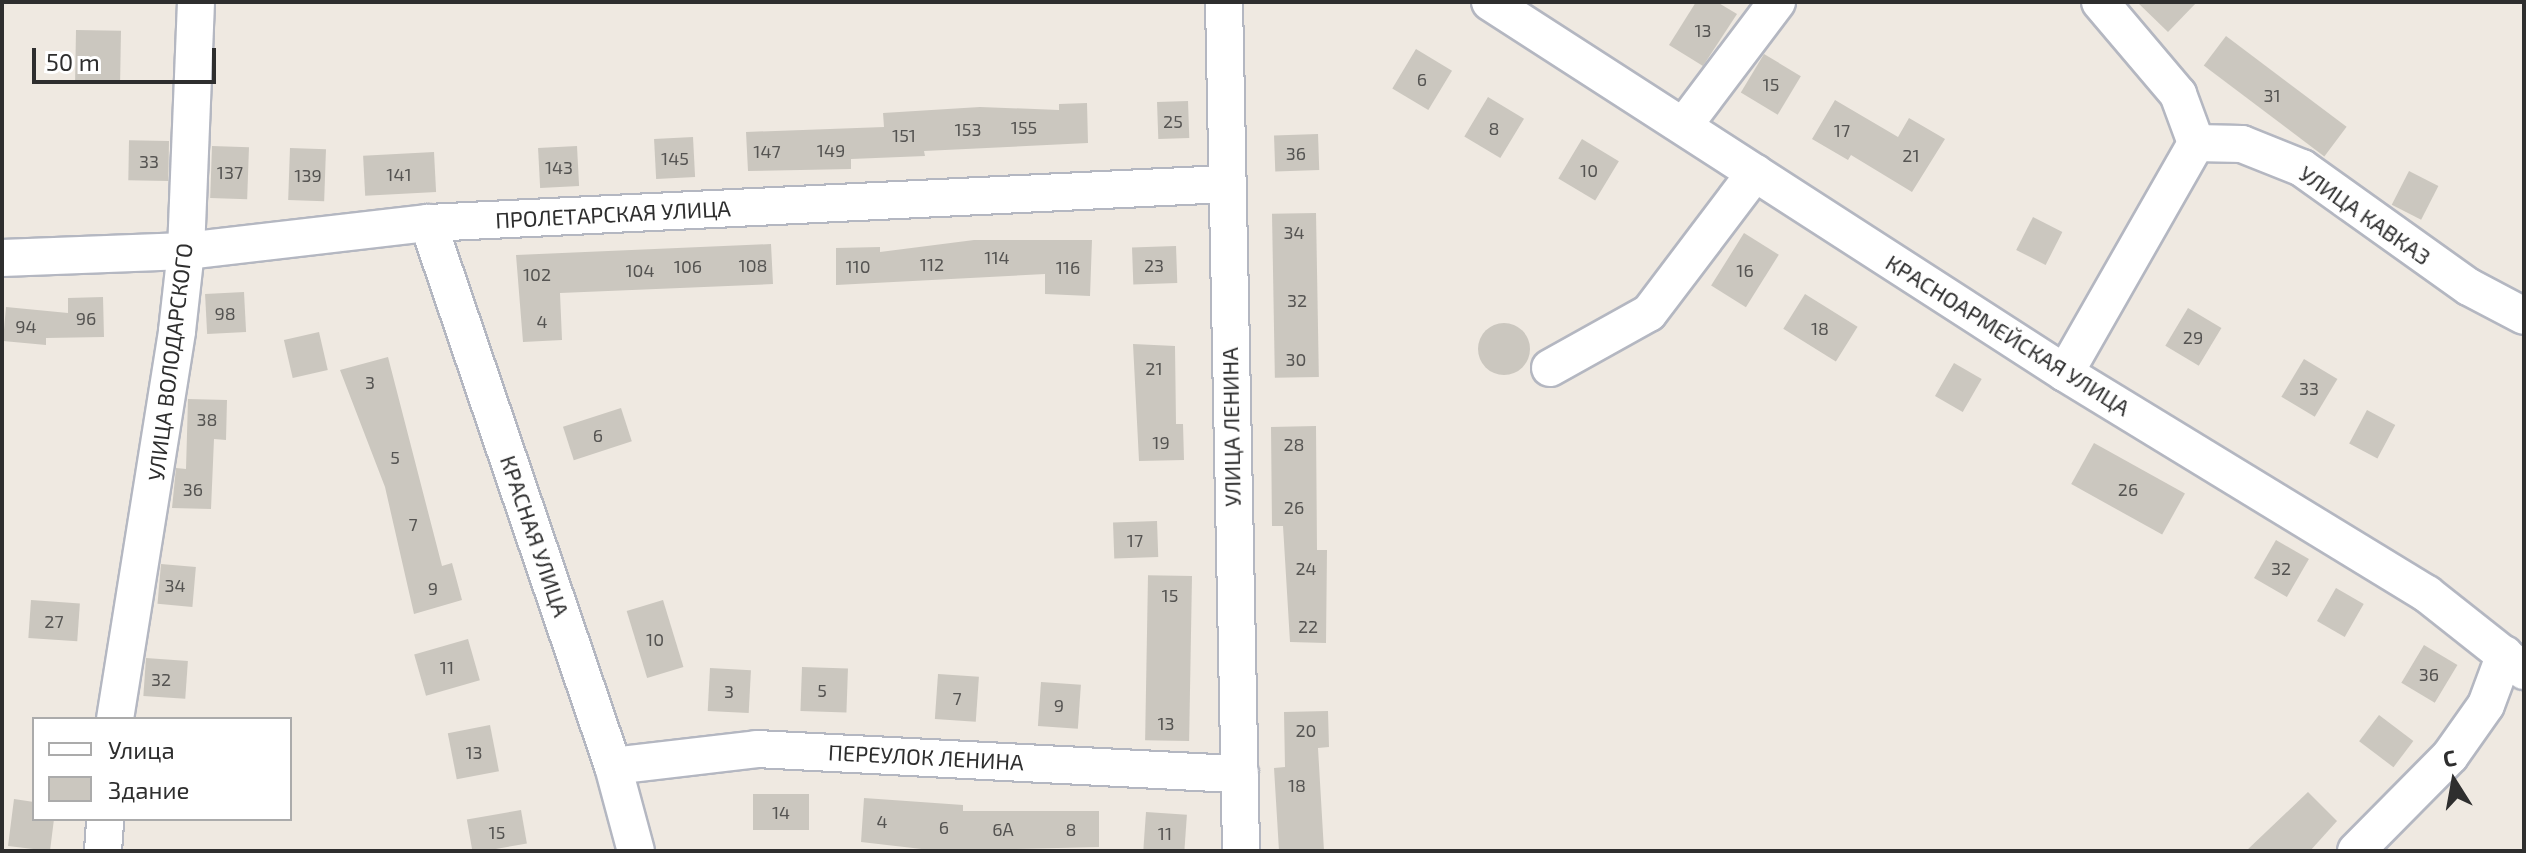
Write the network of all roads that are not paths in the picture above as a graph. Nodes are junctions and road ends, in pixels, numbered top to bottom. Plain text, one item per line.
1 (196, 2) edge
2 (1224, 2) edge
3 (1490, 2) edge
4 (1777, 2) edge
5 (2100, 2) edge
6 (1685, 124) junction
7 (2196, 143) junction
8 (1755, 173) junction
9 (1225, 184) junction
10 (428, 223) junction
11 (186, 251) junction
12 (2, 258) edge
13 (2524, 316) edge
14 (1550, 368) dead end
15 (2065, 373) junction
16 (2515, 662) edge
17 (115, 717) edge
18 (613, 766) junction
19 (1240, 774) junction
20 (105, 821) edge
21 (103, 851) edge
22 (636, 851) edge
23 (1241, 851) edge
24 (2356, 851) edge

1 - 11 street, УЛИЦА ВОЛОДАРСКОГО
2 - 9 street, УЛИЦА ЛЕНИНА
3 - 6 street, КРАСНОАРМЕЙСКАЯ УЛИЦА
4 - 6 street
5 - 7 street
6 - 8 street, КРАСНОАРМЕЙСКАЯ УЛИЦА
7 - 13 street, УЛИЦА КАВКАЗ
7 - 15 street
8 - 14 street
8 - 15 street, КРАСНОАРМЕЙСКАЯ УЛИЦА
9 - 10 street, ПРОЛЕТАРСКАЯ УЛИЦА
9 - 19 street, УЛИЦА ЛЕНИНА
10 - 11 street, ПРОЛЕТАРСКАЯ УЛИЦА
10 - 18 street, КРАСНАЯ УЛИЦА
11 - 12 street, ПРОЛЕТАРСКАЯ УЛИЦА
11 - 17 street, УЛИЦА ВОЛОДАРСКОГО
15 - 16 street, КРАСНОАРМЕЙСКАЯ УЛИЦА
16 - 24 street
18 - 19 street, ПЕРЕУЛОК ЛЕНИНА
18 - 22 street, КРАСНАЯ УЛИЦА
19 - 23 street, УЛИЦА ЛЕНИНА
20 - 21 street

